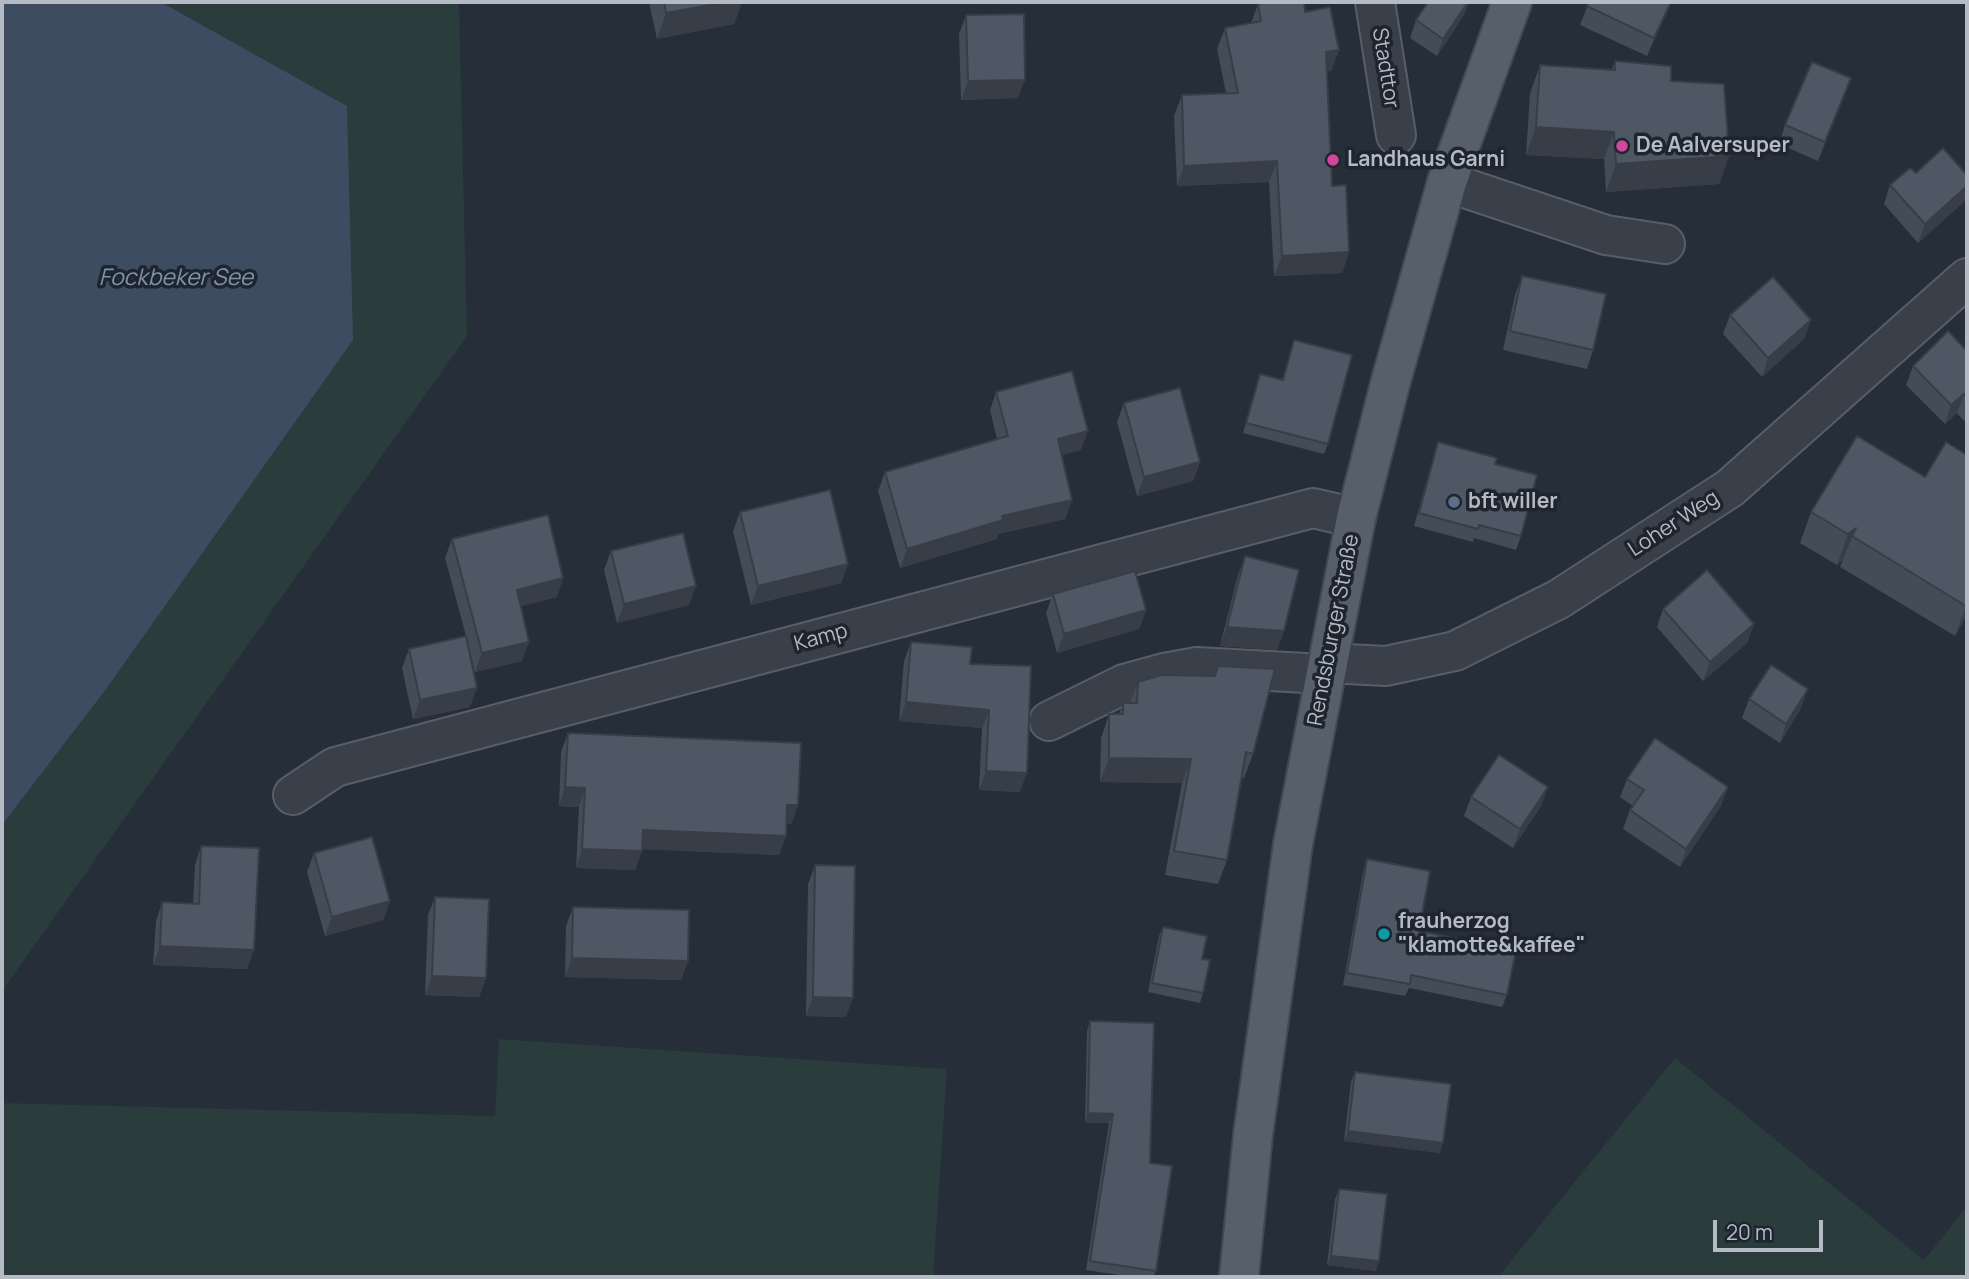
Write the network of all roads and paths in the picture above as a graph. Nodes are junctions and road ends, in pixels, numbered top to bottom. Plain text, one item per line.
1 (1375, 2) edge
2 (1512, 2) edge
3 (1396, 135) dead end
4 (1447, 182) junction
5 (1665, 244) dead end
6 (1967, 278) edge
7 (1356, 518) junction
8 (1326, 668) junction
9 (1049, 721) dead end
10 (293, 795) dead end
11 (1239, 1277) edge

1 - 3 street, Stadttor
2 - 4 main road, Rendsburger Straße
4 - 5 street
4 - 7 main road, Rendsburger Straße
6 - 8 street, Loher Weg
7 - 8 main road, Rendsburger Straße
7 - 10 street, Kamp
8 - 9 street, Loher Weg
8 - 11 main road, Rendsburger Straße

